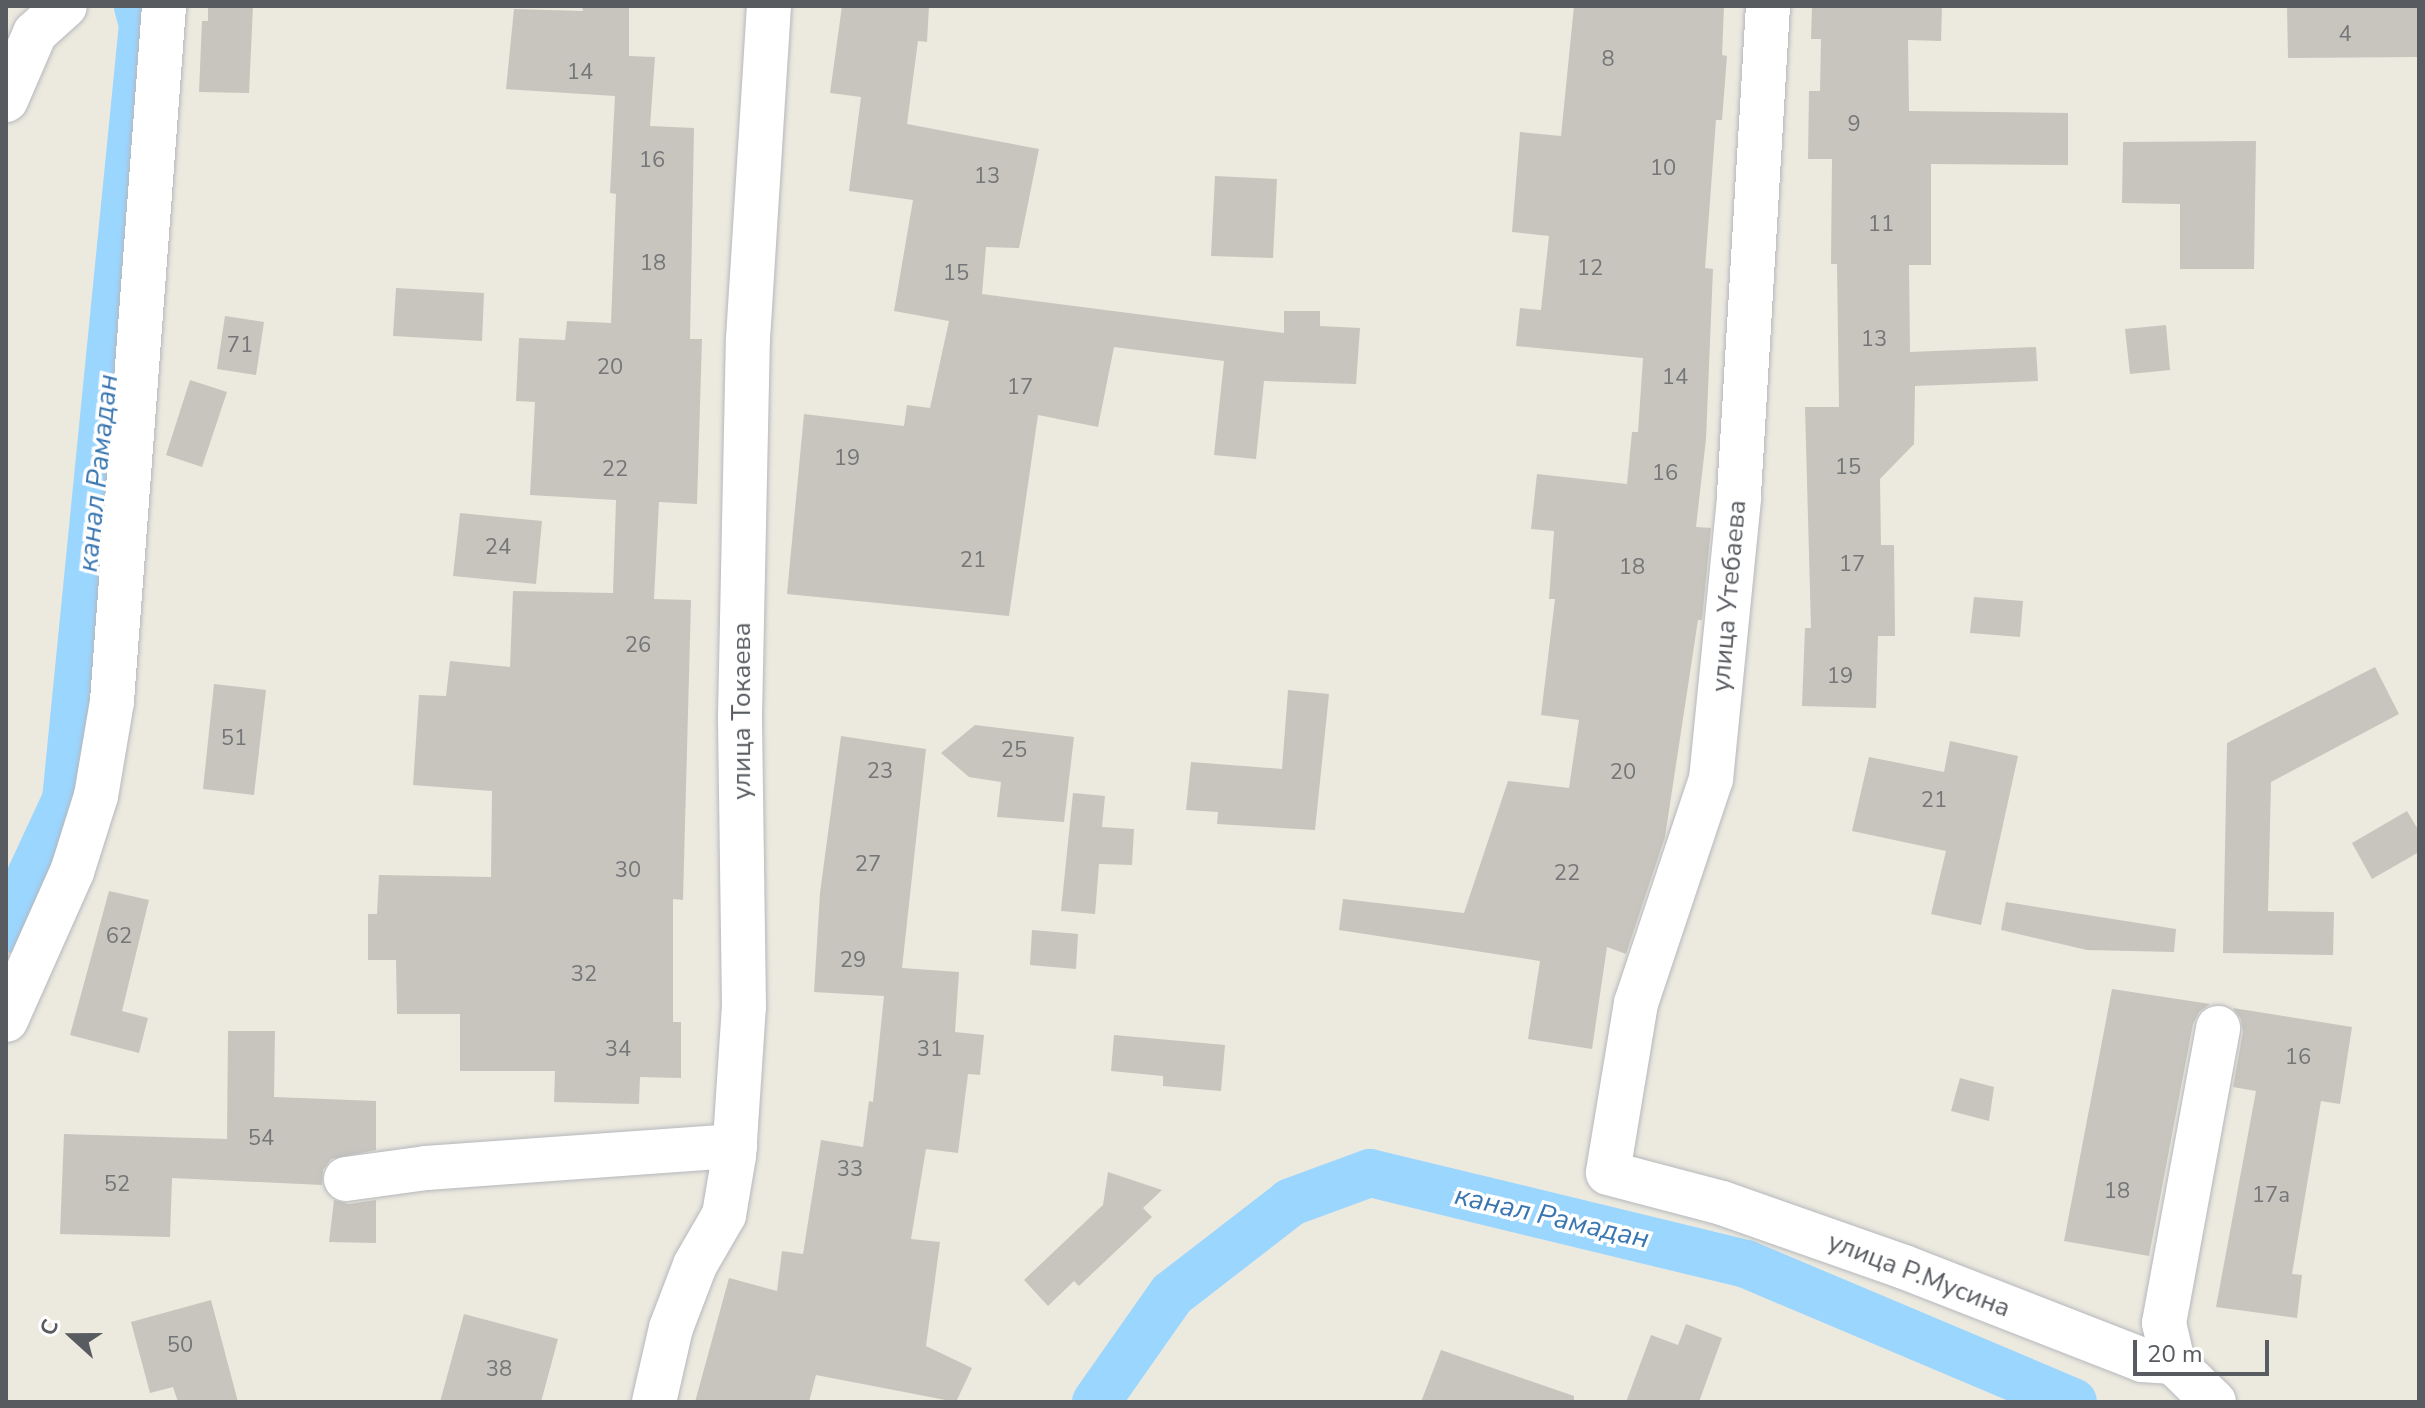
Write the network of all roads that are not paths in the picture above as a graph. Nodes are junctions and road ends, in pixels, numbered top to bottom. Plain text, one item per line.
1 (65, 6) edge
2 (164, 6) edge
3 (769, 6) edge
4 (1768, 6) edge
5 (6, 100) edge
6 (6, 1020) edge
7 (2218, 1028) dead end
8 (735, 1146) junction
9 (1608, 1173) joint
10 (346, 1179) dead end
11 (2173, 1362) junction
12 (654, 1402) edge
13 (2214, 1402) edge

1 - 5 street
2 - 6 street
3 - 8 street, улица Токаева
4 - 9 street, улица Утебаева
7 - 11 street
8 - 10 street
8 - 12 street, улица Токаева
9 - 11 street, улица Р.Мусина
11 - 13 street

